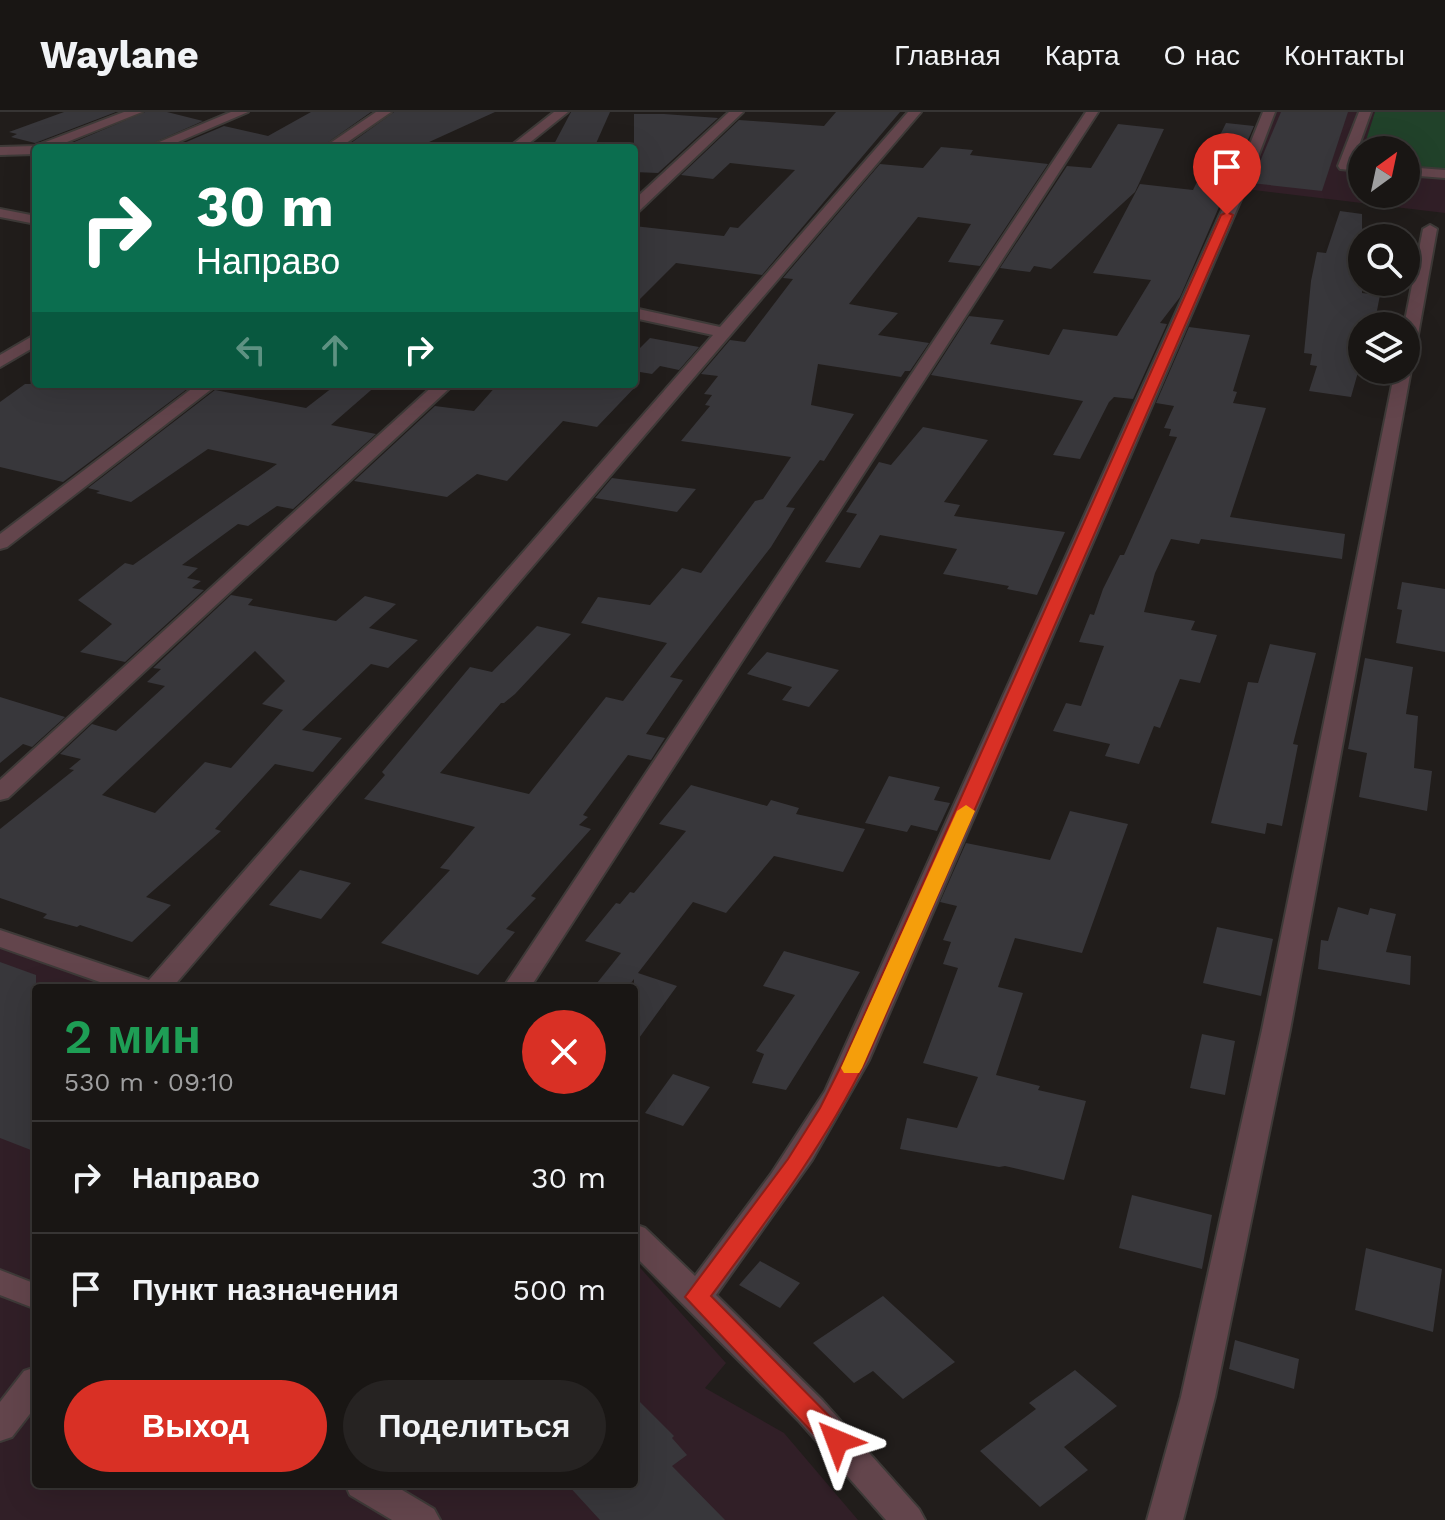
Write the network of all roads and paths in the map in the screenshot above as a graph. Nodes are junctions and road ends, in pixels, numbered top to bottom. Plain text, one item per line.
1 (136, 112) edge
2 (242, 112) edge
3 (385, 112) edge
4 (562, 112) edge
5 (737, 112) edge
6 (915, 112) edge
7 (1092, 112) edge
8 (1269, 112) edge
9 (1365, 112) edge
10 (1356, 136) edge
11 (51, 144) edge
12 (162, 144) edge
13 (336, 144) edge
14 (520, 144) edge
15 (32, 149) edge
16 (0, 151) edge
17 (1420, 172) edge
18 (1445, 174) edge
19 (638, 204) edge
20 (0, 213) edge
21 (32, 218) edge
22 (1430, 229) dead end
23 (1414, 312) edge
24 (638, 314) edge
25 (723, 332) junction
26 (32, 342) edge
27 (0, 362) edge
28 (1400, 384) edge
29 (204, 388) edge
30 (441, 388) edge
31 (0, 543) edge
32 (0, 793) edge
33 (0, 938) edge
34 (133, 984) edge
35 (160, 984) edge
36 (519, 984) edge
37 (638, 1240) edge
38 (0, 1282) edge
39 (32, 1295) edge
40 (697, 1297) junction
41 (32, 1386) edge
42 (0, 1427) edge
43 (369, 1488) edge
44 (422, 1520) edge
45 (907, 1520) edge
46 (1165, 1520) edge

1 - 11 lane
2 - 12 lane
3 - 13 lane
4 - 14 lane
5 - 19 lane
6 - 25 lane
7 - 36 lane
8 - 40 lane
9 - 10 lane
15 - 16 lane
17 - 18 lane
20 - 21 lane
22 - 23 lane
24 - 25 lane
25 - 35 lane
26 - 27 lane
28 - 46 lane
29 - 31 lane
30 - 32 lane
33 - 34 lane
37 - 40 lane
38 - 39 lane
40 - 45 lane
41 - 42 lane
43 - 44 lane

